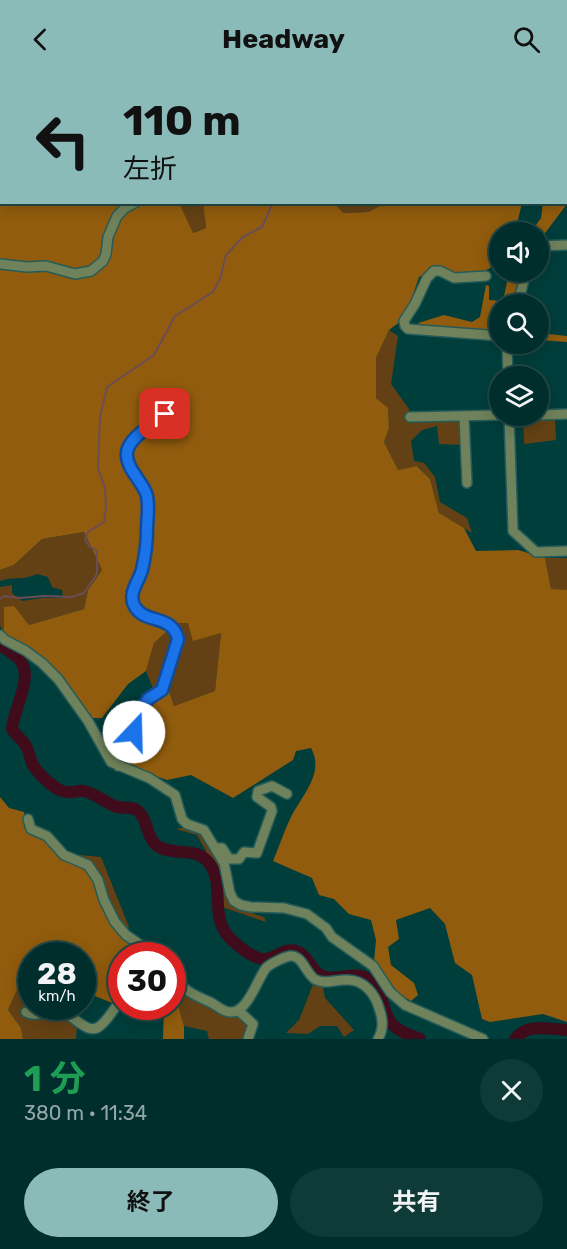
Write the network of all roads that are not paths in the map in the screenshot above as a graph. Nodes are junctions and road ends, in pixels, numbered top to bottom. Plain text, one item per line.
1 (132, 204) edge
2 (549, 246) edge
3 (567, 246) edge
4 (0, 264) edge
5 (486, 276) dead end
6 (489, 335) edge
7 (165, 414) dead end
8 (567, 414) edge
9 (489, 415) edge
10 (549, 415) edge
11 (465, 416) junction
12 (410, 417) dead end
13 (510, 426) edge
14 (466, 483) dead end
15 (567, 551) edge
16 (0, 635) edge
17 (118, 766) junction
18 (287, 794) dead end
19 (28, 819) dead end
20 (215, 848) junction
21 (136, 942) edge
22 (186, 991) edge
23 (390, 992) junction
24 (376, 998) junction
25 (239, 1011) junction
26 (108, 1017) edge
27 (77, 1020) edge
28 (248, 1039) edge
29 (378, 1039) edge
30 (483, 1039) edge

1 - 4 street
2 - 3 street
5 - 6 street
7 - 17 street
8 - 10 street
9 - 11 street
11 - 12 street
11 - 14 street
13 - 15 street
16 - 17 street
17 - 20 street
18 - 20 street
19 - 21 street
20 - 23 street
22 - 25 street
23 - 24 street
23 - 30 street
24 - 25 street
24 - 29 street
25 - 28 street
26 - 27 street

